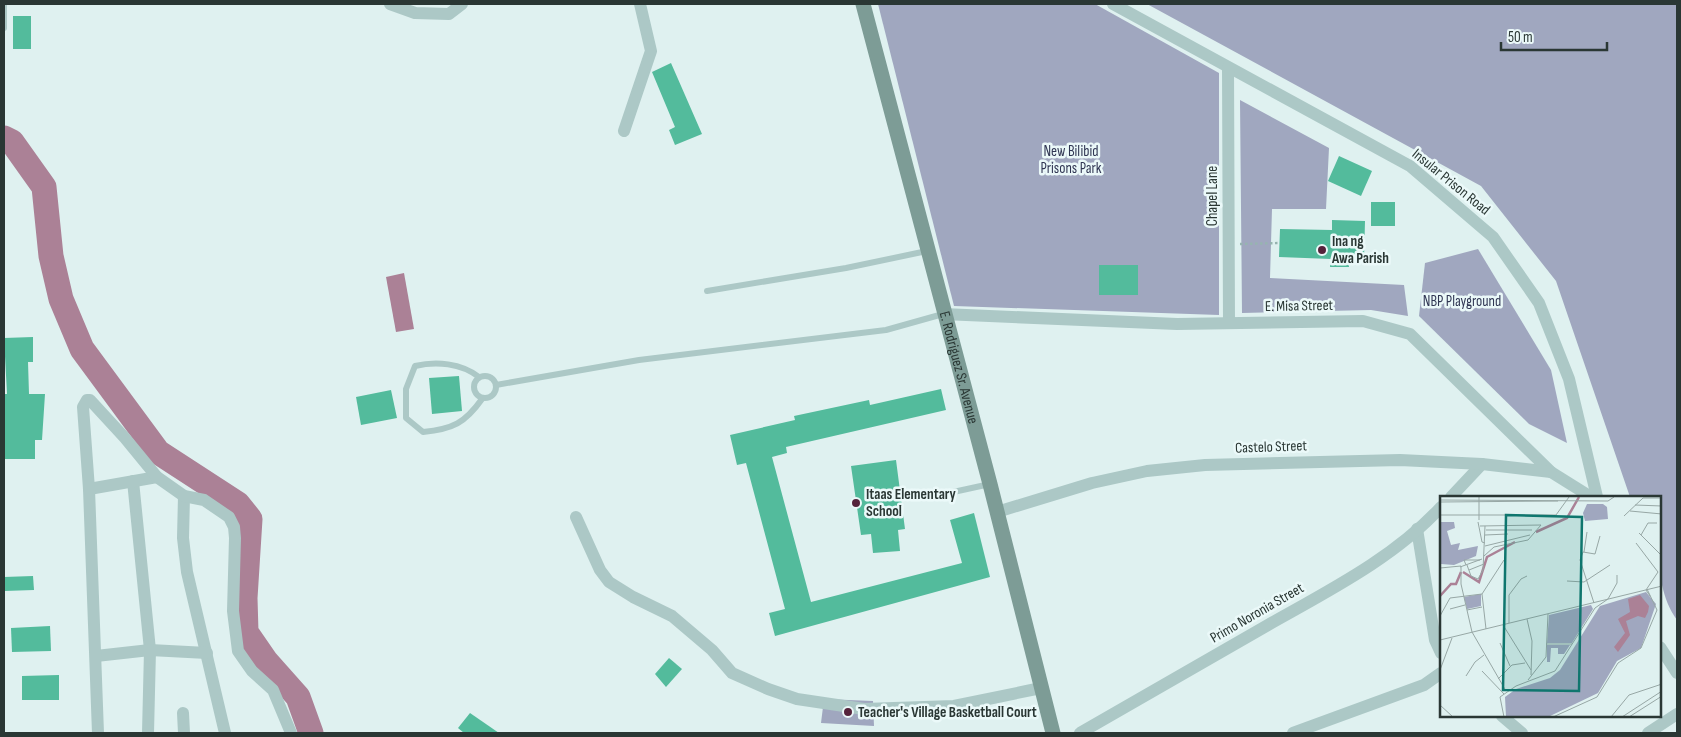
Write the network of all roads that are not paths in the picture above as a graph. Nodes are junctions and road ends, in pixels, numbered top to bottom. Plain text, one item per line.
1 (4, 4) edge
2 (390, 4) edge
3 (462, 4) edge
4 (640, 4) edge
5 (863, 4) edge
6 (1113, 4) edge
7 (4, 28) edge
8 (1228, 68) junction
9 (624, 131) dead end
10 (927, 250) junction
11 (707, 291) dead end
12 (943, 314) junction
13 (1229, 323) junction
14 (479, 377) junction
15 (496, 385) junction
16 (482, 399) junction
17 (1482, 464) junction
18 (1551, 472) junction
19 (157, 477) junction
20 (133, 481) junction
21 (990, 484) junction
22 (89, 489) junction
23 (184, 496) junction
24 (935, 496) dead end
25 (1452, 496) edge
26 (1589, 496) edge
27 (1597, 496) edge
28 (1440, 509) edge
29 (997, 512) junction
30 (576, 517) dead end
31 (1417, 529) junction
32 (1661, 649) edge
33 (150, 650) junction
34 (1440, 650) edge
35 (207, 653) junction
36 (96, 656) junction
37 (1677, 673) edge
38 (1440, 674) edge
39 (1041, 688) junction
40 (183, 714) dead end
41 (1677, 714) edge
42 (1503, 717) edge
43 (98, 733) edge
44 (148, 733) edge
45 (184, 733) edge
46 (225, 733) edge
47 (292, 733) edge
48 (1053, 733) edge
49 (1080, 733) edge
50 (1293, 733) edge
51 (1522, 733) edge
52 (1648, 733) edge

1 - 7 lane
2 - 3 street
4 - 9 street
5 - 10 street, E. Rodriguez Sr. Avenue
6 - 8 street, Insular Prison Road
8 - 13 street, Chapel Lane
8 - 27 street, Insular Prison Road
10 - 11 lane
10 - 12 street, E. Rodriguez Sr. Avenue
12 - 13 street, E. Misa Street
12 - 15 lane
12 - 21 street, E. Rodriguez Sr. Avenue
13 - 18 street, E. Misa Street
14 - 15 lane
14 - 16 lane
14 - 16 lane
15 - 16 lane
17 - 18 street, Castelo Street
17 - 25 street
17 - 29 street, Castelo Street
18 - 26 street, E. Misa Street
19 - 20 street
19 - 22 street
19 - 23 street
20 - 22 street
20 - 33 street
21 - 24 lane
21 - 29 street, E. Rodriguez Sr. Avenue
22 - 36 street
23 - 35 street
23 - 47 street
28 - 31 street, Primo Noronia Street
29 - 39 street, E. Rodriguez Sr. Avenue
30 - 39 street
31 - 34 street
31 - 49 street, Primo Noronia Street
32 - 37 street
33 - 35 street
33 - 36 street
33 - 44 street
35 - 46 street
36 - 43 street
38 - 50 street
39 - 48 street, E. Rodriguez Sr. Avenue
40 - 45 street
41 - 52 street
42 - 51 street

